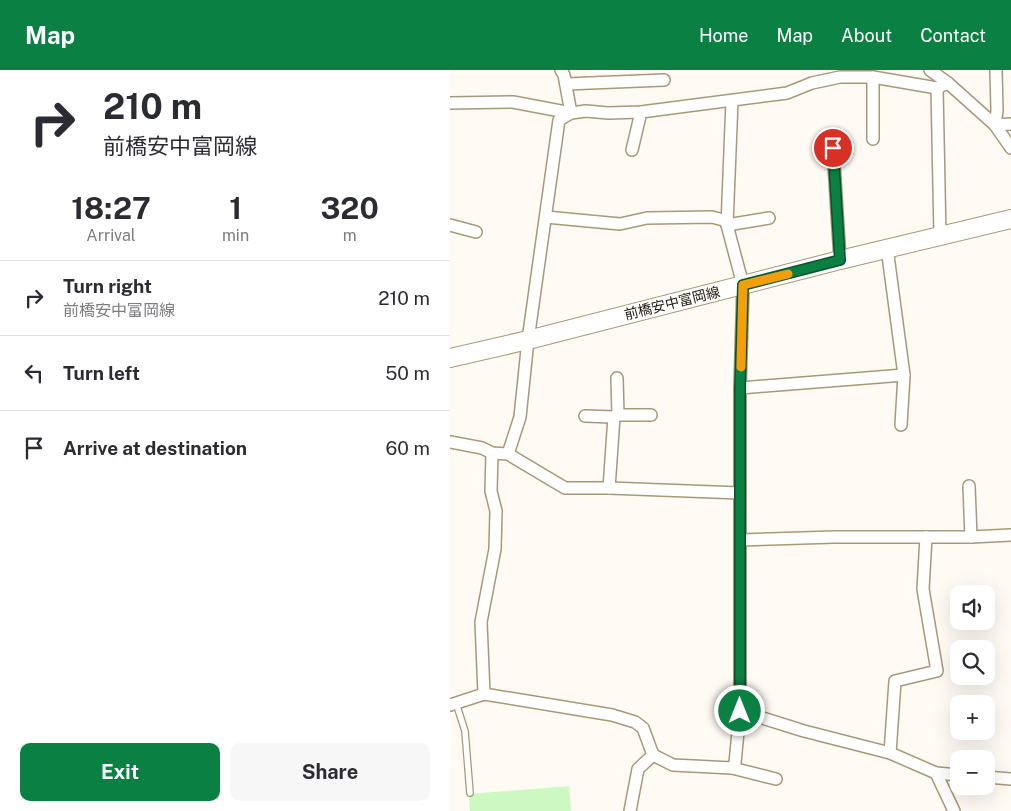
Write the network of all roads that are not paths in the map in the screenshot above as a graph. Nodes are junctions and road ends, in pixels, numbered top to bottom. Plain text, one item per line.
1 (561, 70) edge
2 (930, 70) edge
3 (996, 70) edge
4 (840, 74) edge
5 (873, 77) junction
6 (664, 80) dead end
7 (566, 84) junction
8 (943, 85) junction
9 (732, 101) junction
10 (450, 103) edge
11 (641, 112) junction
12 (571, 113) junction
13 (1011, 124) edge
14 (995, 126) junction
15 (873, 139) dead end
16 (827, 142) dead end
17 (1011, 148) edge
18 (632, 150) dead end
19 (546, 217) junction
20 (769, 218) dead end
21 (1011, 219) edge
22 (727, 223) junction
23 (450, 225) edge
24 (476, 232) dead end
25 (940, 237) junction
26 (887, 248) junction
27 (840, 260) junction
28 (743, 285) junction
29 (528, 340) junction
30 (450, 358) edge
31 (904, 375) junction
32 (617, 378) dead end
33 (740, 388) junction
34 (651, 415) dead end
35 (585, 416) dead end
36 (616, 416) junction
37 (902, 425) dead end
38 (450, 442) edge
39 (492, 453) junction
40 (508, 454) junction
41 (969, 486) dead end
42 (609, 488) junction
43 (740, 493) junction
44 (1011, 535) edge
45 (926, 537) junction
46 (971, 537) junction
47 (741, 540) junction
48 (484, 694) junction
49 (453, 704) edge
50 (740, 711) junction
51 (890, 753) junction
52 (653, 755) junction
53 (732, 768) junction
54 (936, 773) junction
55 (950, 774) edge
56 (995, 778) edge
57 (776, 779) dead end
58 (1011, 779) edge
59 (470, 793) dead end
60 (630, 811) edge
61 (954, 811) edge

1 - 7 street
2 - 8 street
3 - 14 street
4 - 5 street
4 - 9 street
5 - 8 street
5 - 15 street
6 - 7 street
7 - 12 street
8 - 14 street
8 - 25 street
9 - 11 street
9 - 22 street
10 - 12 street
11 - 12 street
11 - 18 street
12 - 19 street
13 - 14 street
14 - 17 street
16 - 27 street
19 - 22 street
19 - 29 street
20 - 22 street
21 - 25 main road, 前橋安中富岡線
22 - 28 street
23 - 24 street
25 - 26 main road, 前橋安中富岡線
26 - 27 main road, 前橋安中富岡線
26 - 31 street
27 - 28 main road, 前橋安中富岡線
28 - 29 main road, 前橋安中富岡線
28 - 33 street
29 - 30 main road, 前橋安中富岡線
29 - 40 street
31 - 33 street
31 - 37 street
32 - 36 street
33 - 43 street
34 - 36 street
35 - 36 street
36 - 42 street
38 - 39 street
39 - 40 street
39 - 48 street
40 - 42 street
41 - 46 street
42 - 43 street
43 - 47 street
44 - 46 street
45 - 46 street
45 - 47 street
45 - 51 street
47 - 50 street
48 - 49 street
48 - 52 street
49 - 59 lane
50 - 51 street
50 - 53 street
51 - 54 street
52 - 53 street
52 - 60 street
53 - 57 street
54 - 55 street
54 - 61 street
56 - 58 street

